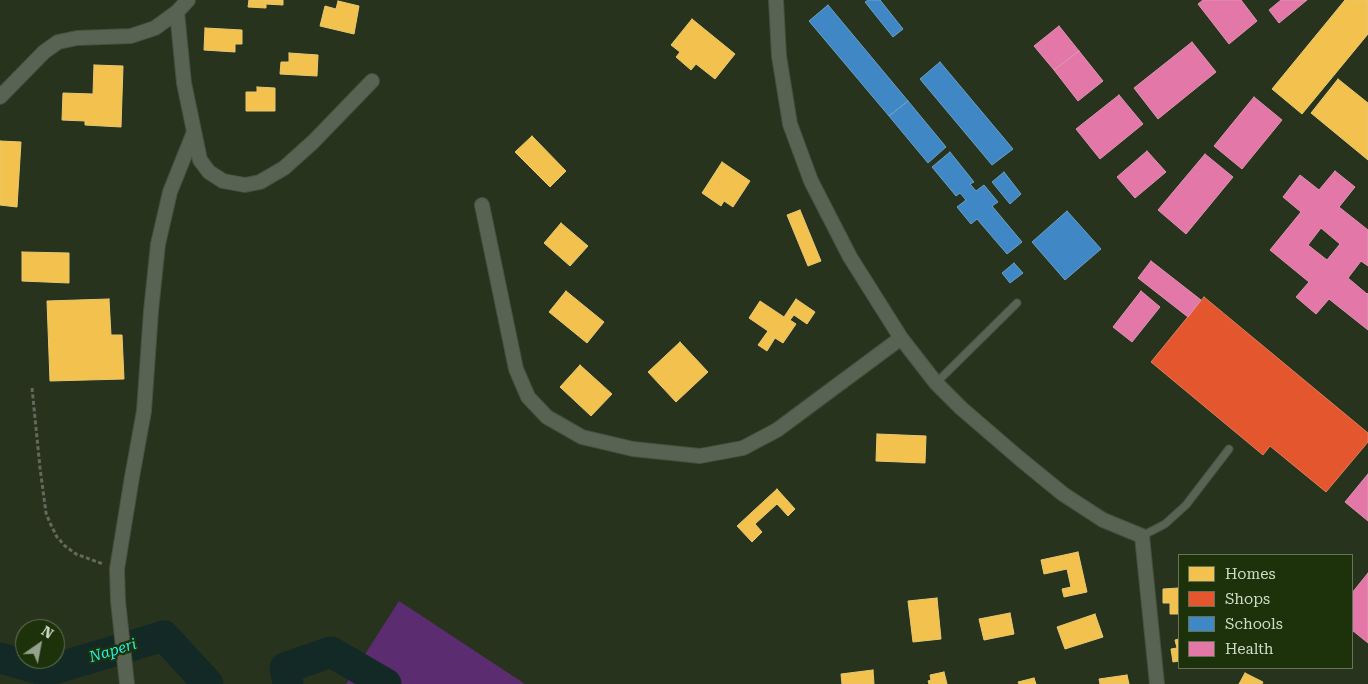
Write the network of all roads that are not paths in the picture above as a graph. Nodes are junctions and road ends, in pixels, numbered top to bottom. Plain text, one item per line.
1 (188, 0) edge
2 (776, 0) edge
3 (177, 12) junction
4 (372, 81) dead end
5 (0, 97) edge
6 (194, 132) junction
7 (482, 204) dead end
8 (1017, 303) dead end
9 (901, 338) junction
10 (936, 383) junction
11 (1229, 449) dead end
12 (1142, 536) junction
13 (127, 684) edge
14 (1157, 684) edge

1 - 3 street
2 - 9 street
3 - 5 street
3 - 6 street
4 - 6 street
6 - 13 street
7 - 9 street
8 - 10 lane
9 - 10 street
10 - 12 street
11 - 12 lane
12 - 14 street

